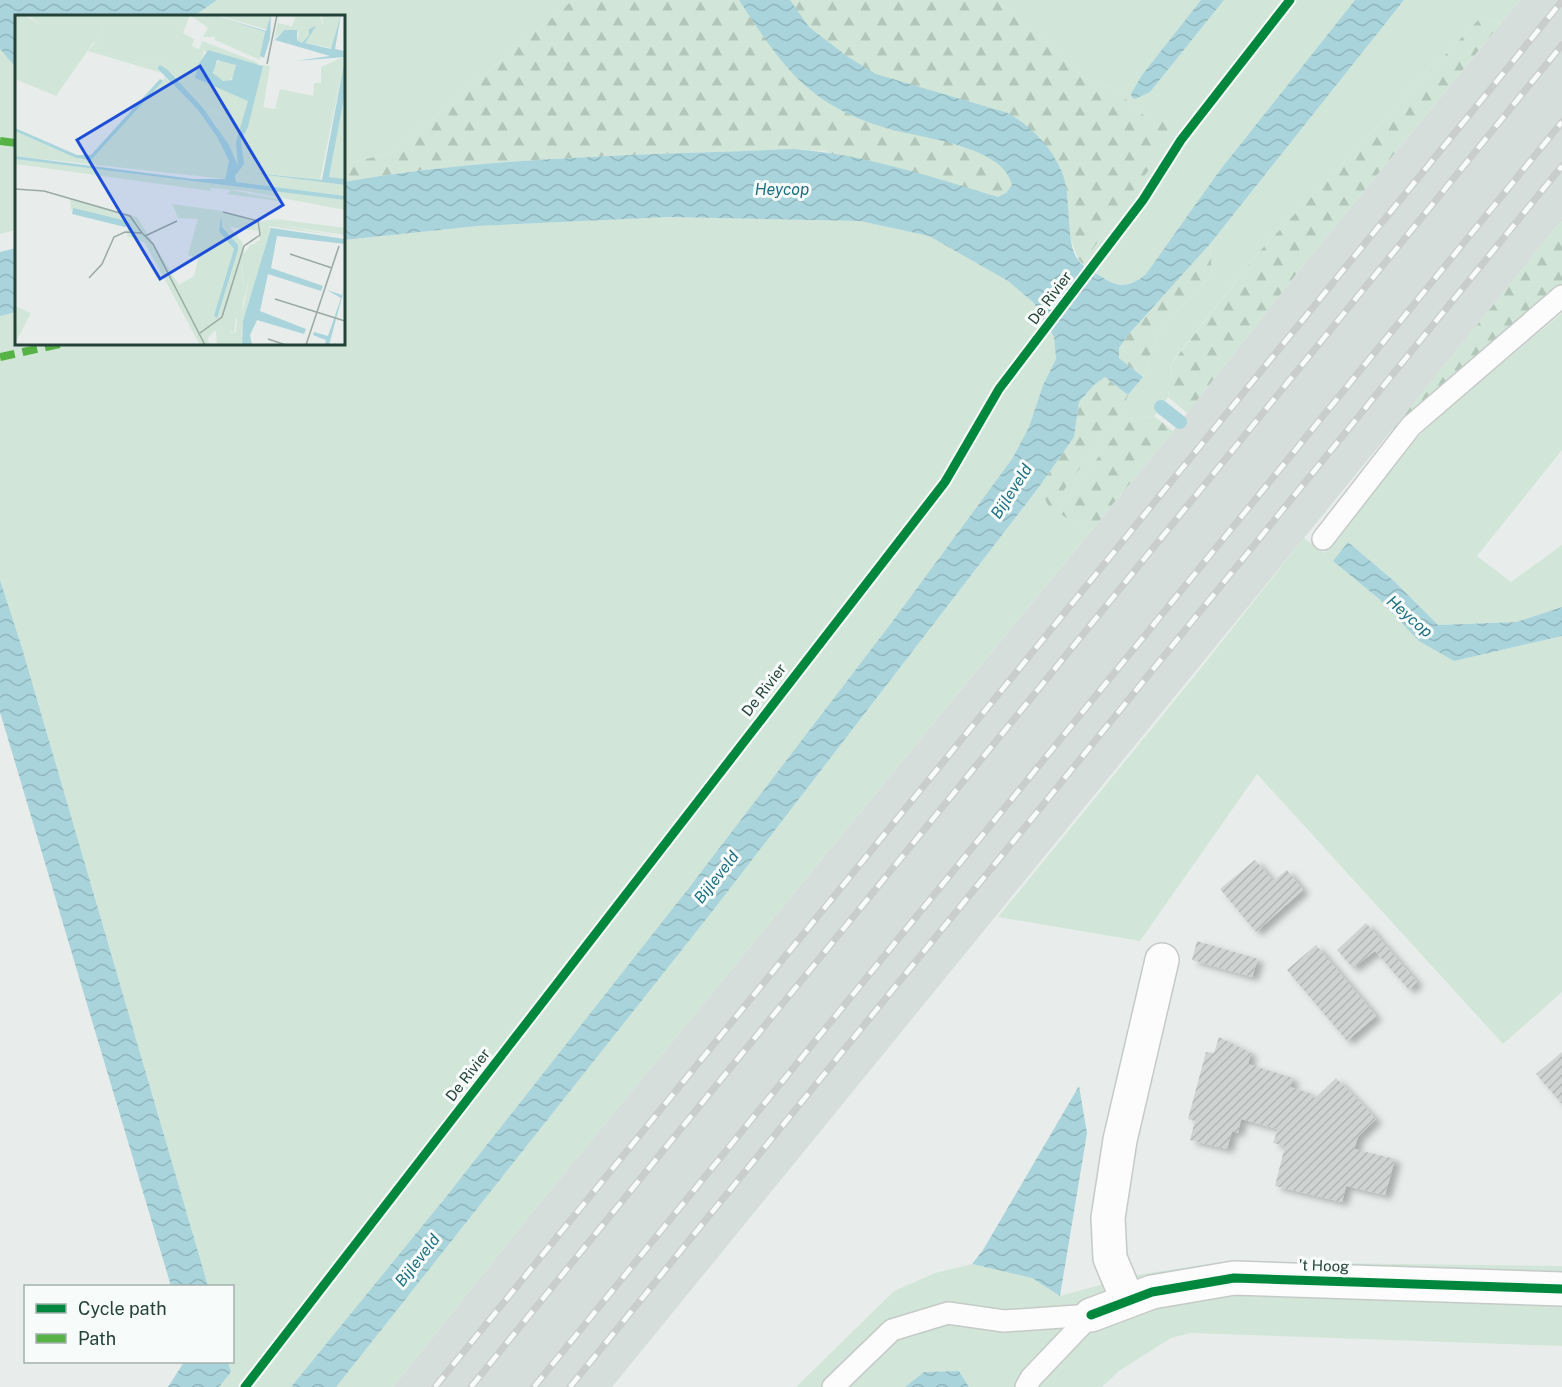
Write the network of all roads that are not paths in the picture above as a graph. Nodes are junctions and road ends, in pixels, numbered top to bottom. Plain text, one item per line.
1 (1562, 296) edge
2 (1323, 539) dead end
3 (1162, 960) dead end
4 (1562, 1288) edge
5 (1128, 1301) junction
6 (1091, 1315) junction
7 (833, 1387) edge
8 (1026, 1387) edge

1 - 2 lane
3 - 5 street
4 - 5 street, 't Hoog
5 - 6 street, 't Hoog
6 - 7 lane
6 - 8 lane, 't Hoog

